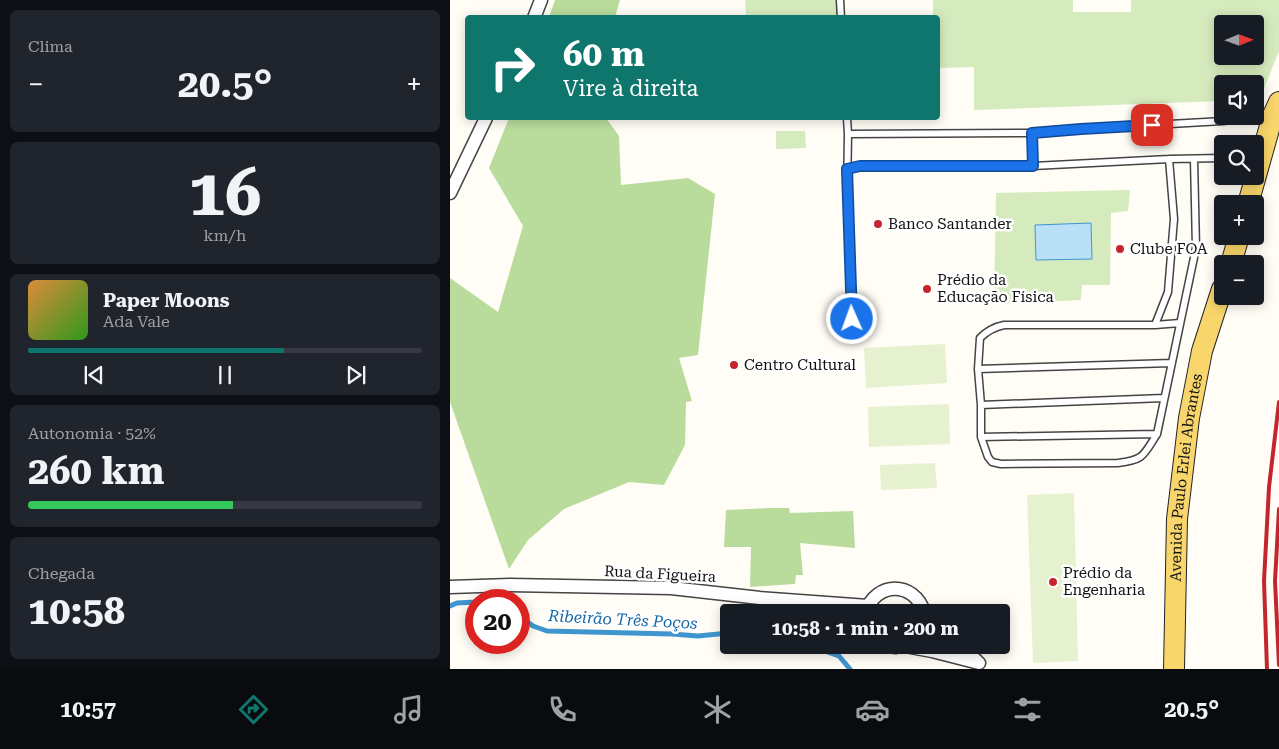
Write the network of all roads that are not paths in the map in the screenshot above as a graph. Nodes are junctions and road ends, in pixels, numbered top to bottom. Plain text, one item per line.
1 (541, 0) edge
2 (840, 0) edge
3 (535, 15) edge
4 (841, 15) edge
5 (1276, 108) edge
6 (485, 120) edge
7 (847, 120) edge
8 (1032, 133) junction
9 (848, 134) junction
10 (1264, 141) edge
11 (1194, 158) junction
12 (1214, 158) edge
13 (1169, 159) junction
14 (1033, 166) junction
15 (847, 169) junction
16 (450, 193) edge
17 (1217, 305) edge
18 (852, 319) dead end
19 (1180, 323) junction
20 (1154, 325) junction
21 (1172, 363) junction
22 (978, 369) junction
23 (1164, 398) junction
24 (981, 405) junction
25 (1157, 434) junction
26 (982, 437) junction
27 (450, 587) edge
28 (818, 604) edge
29 (870, 604) edge
30 (921, 604) edge
31 (942, 654) edge
32 (968, 654) edge
33 (982, 666) edge
34 (1174, 669) edge

1 - 3 street
2 - 4 lane
5 - 8 lane
5 - 10 main road
6 - 16 street
7 - 9 lane
8 - 9 lane
8 - 14 lane
9 - 15 lane
11 - 12 lane
11 - 13 lane
11 - 19 lane
13 - 14 lane
13 - 20 lane
14 - 15 lane
15 - 18 lane
17 - 34 main road, Avenida Paulo Erlei Abrantes
19 - 20 lane
19 - 21 lane
20 - 22 lane
21 - 22 lane
21 - 23 lane
22 - 24 lane
23 - 24 lane
23 - 25 lane
24 - 26 lane
25 - 26 lane
25 - 26 lane
27 - 28 street, Rua da Figueira
29 - 30 street
31 - 33 street
32 - 33 street

